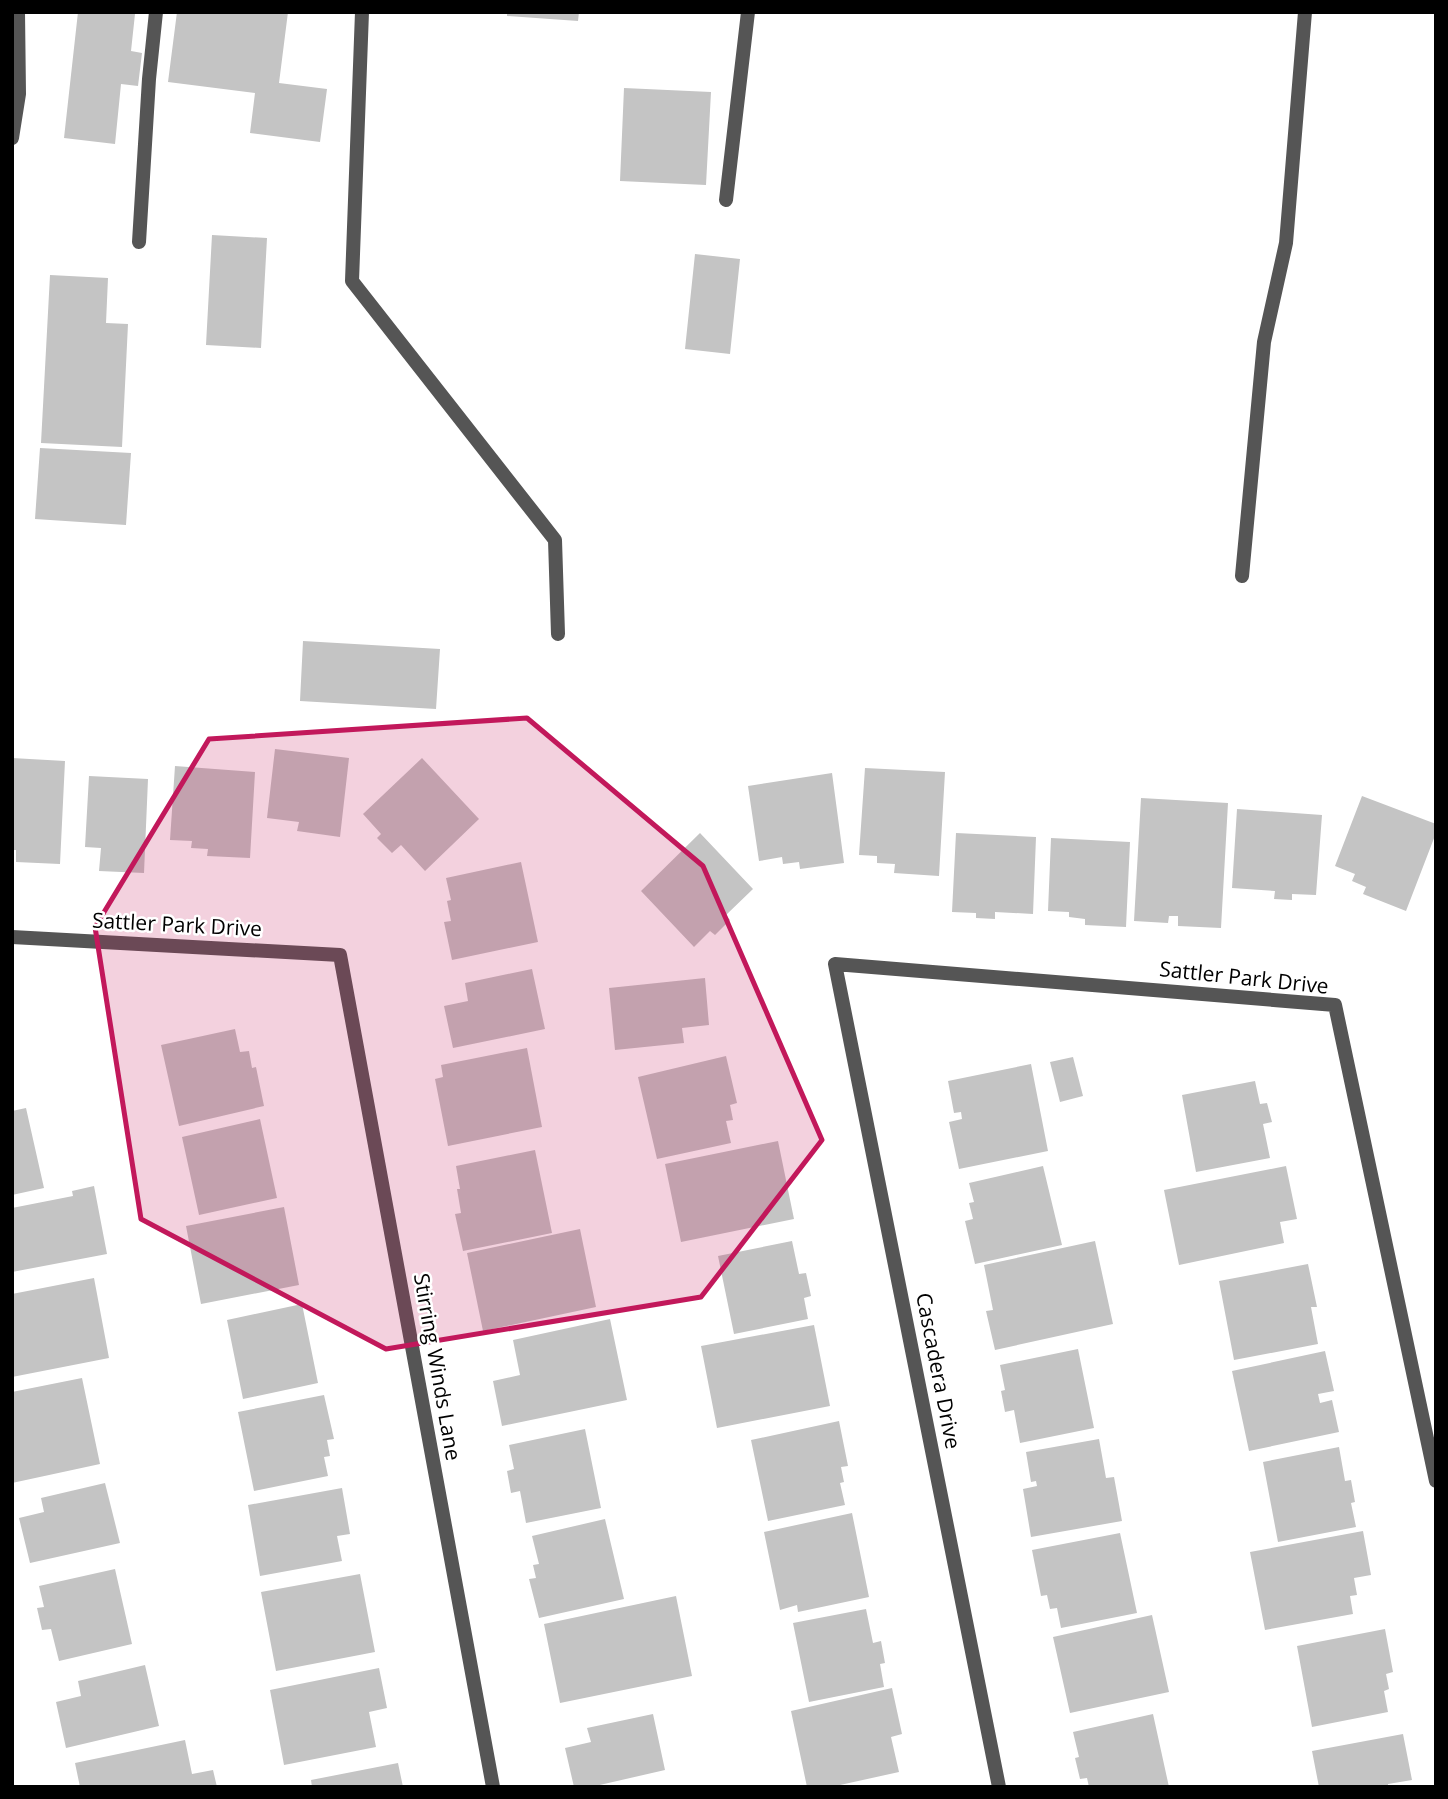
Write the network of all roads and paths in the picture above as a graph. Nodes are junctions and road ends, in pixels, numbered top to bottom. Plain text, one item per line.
1 (18, 12) edge
2 (156, 12) edge
3 (362, 12) edge
4 (748, 12) edge
5 (1305, 12) edge
6 (12, 138) edge
7 (726, 200) dead end
8 (139, 242) dead end
9 (1242, 576) dead end
10 (558, 634) dead end
11 (12, 937) edge
12 (340, 956) joint
13 (835, 964) joint
14 (1436, 1481) edge
15 (492, 1787) edge
16 (999, 1787) edge

1 - 6 street
2 - 8 street
3 - 10 street
4 - 7 street
5 - 9 street
11 - 12 street, Sattler Park Drive
12 - 15 street, Stirring Winds Lane
13 - 14 street, Sattler Park Drive
13 - 16 street, Cascadera Drive

